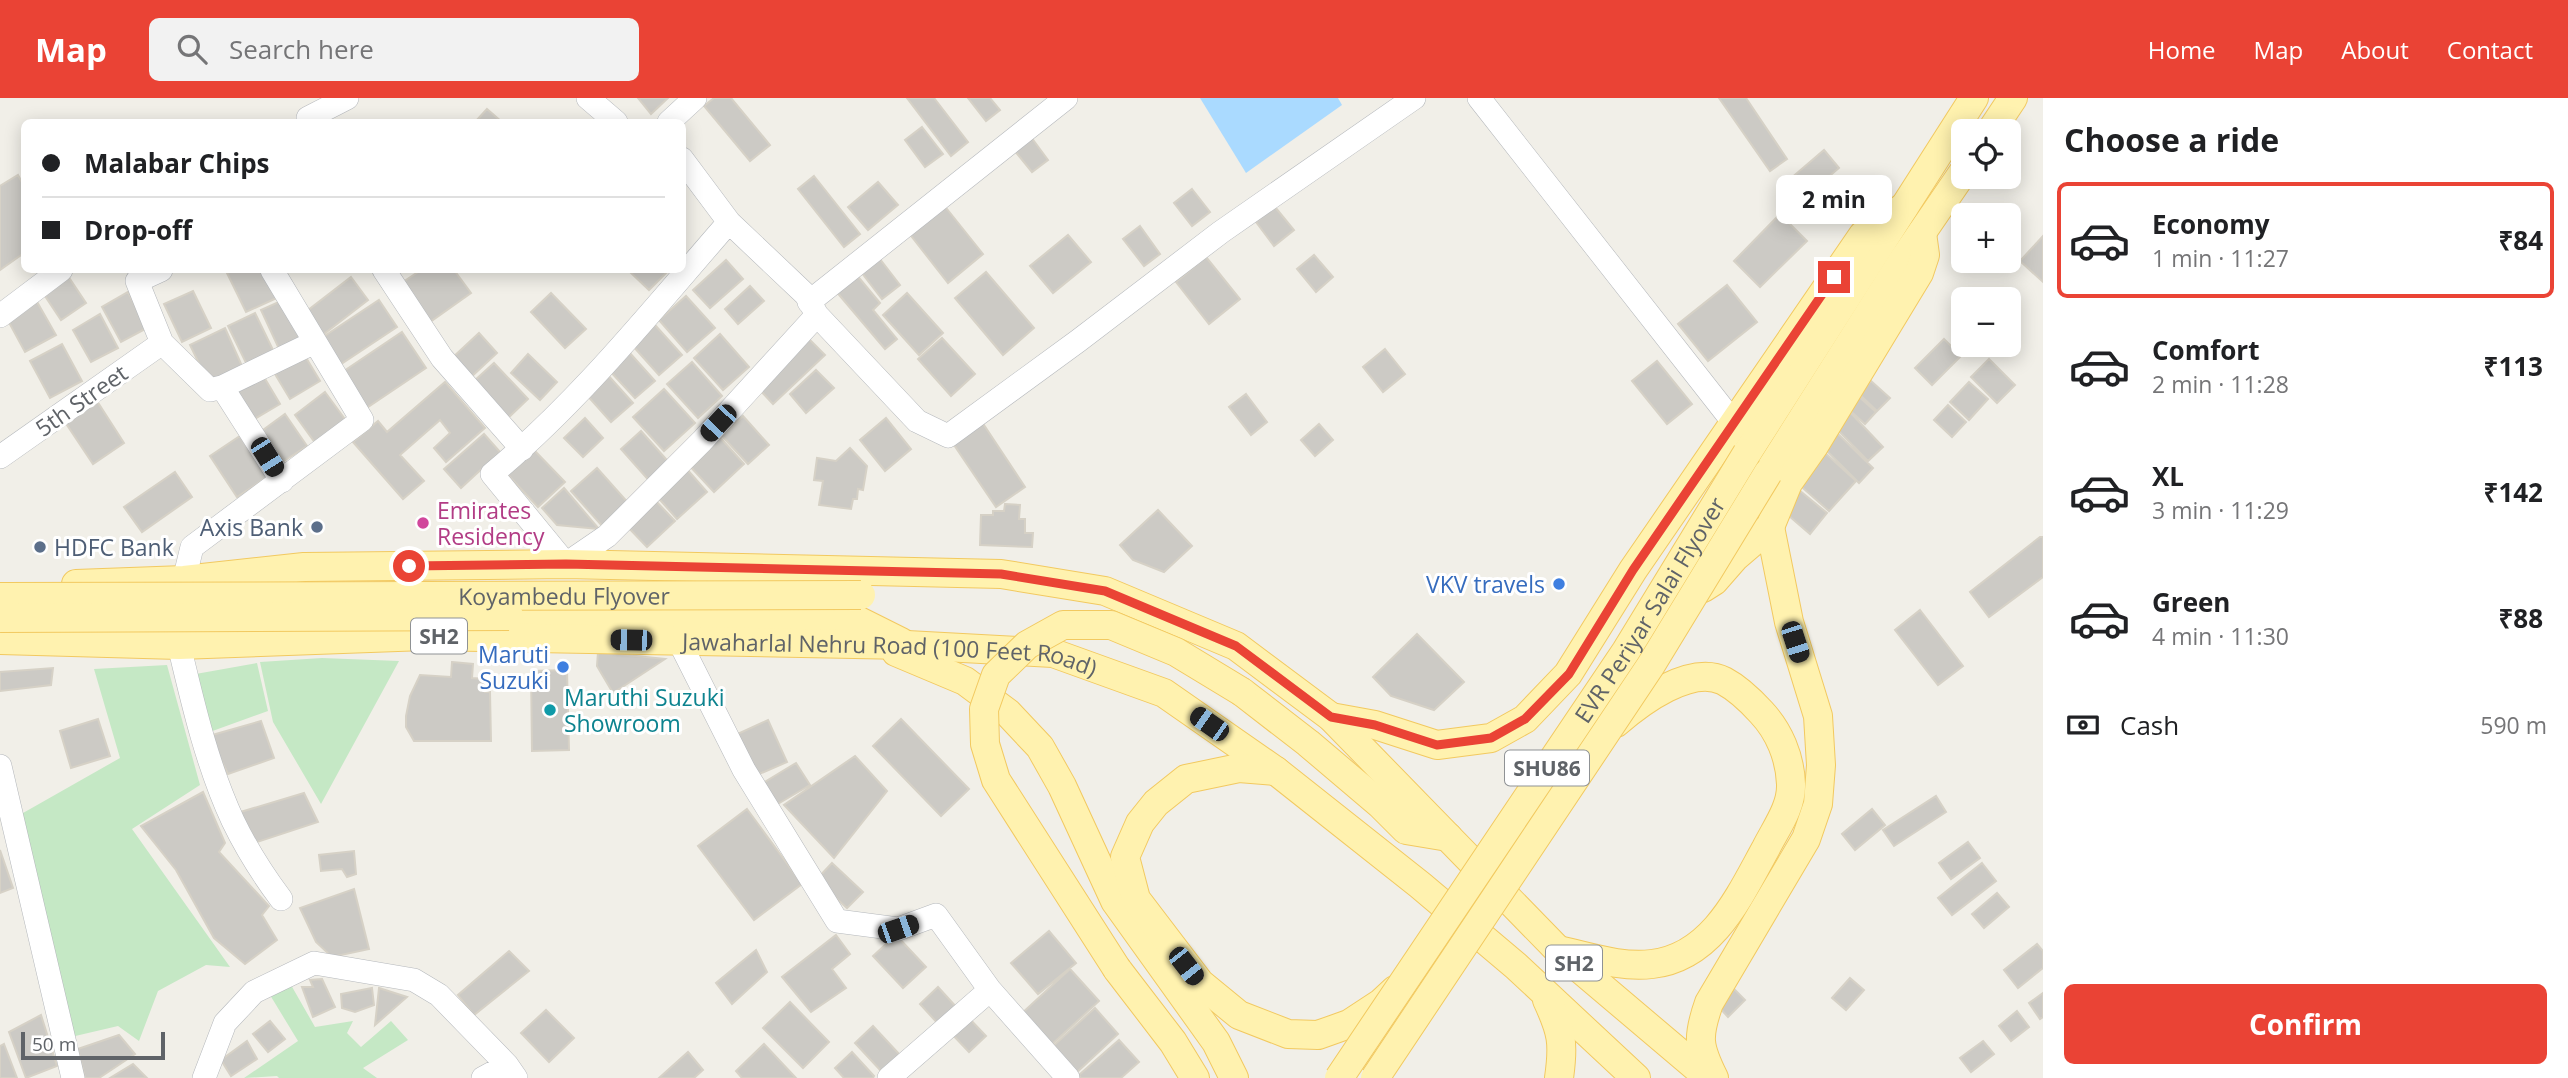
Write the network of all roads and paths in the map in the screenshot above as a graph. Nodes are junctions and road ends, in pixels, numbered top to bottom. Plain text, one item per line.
1 (347, 98) edge
2 (588, 98) edge
3 (695, 98) edge
4 (1066, 98) edge
5 (1414, 98) edge
6 (1479, 98) edge
7 (1974, 98) edge
8 (2013, 98) edge
9 (309, 119) edge
10 (612, 119) edge
11 (672, 119) edge
12 (1999, 119) edge
13 (686, 164) edge
14 (1952, 189) edge
15 (1904, 207) junction
16 (729, 222) junction
17 (1922, 233) junction
18 (686, 271) edge
19 (57, 273) edge
20 (274, 273) edge
21 (393, 273) edge
22 (684, 273) edge
23 (133, 275) edge
24 (813, 309) junction
25 (0, 316) edge
26 (315, 342) junction
27 (162, 343) junction
28 (222, 387) junction
29 (1734, 423) junction
30 (522, 449) junction
31 (0, 457) edge
32 (282, 481) junction
33 (1770, 527) junction
34 (566, 564) junction
35 (304, 567) junction
36 (1633, 570) junction
37 (911, 572) junction
38 (184, 580) junction
39 (0, 587) edge
40 (0, 597) edge
41 (0, 618) edge
42 (0, 640) edge
43 (679, 641) junction
44 (298, 642) junction
45 (877, 644) junction
46 (179, 645) junction
47 (906, 645) junction
48 (1331, 717) junction
49 (1606, 733) junction
50 (0, 766) edge
51 (1276, 771) junction
52 (1448, 836) junction
53 (281, 900) dead end
54 (1559, 951) junction
55 (1404, 981) junction
56 (1541, 989) junction
57 (990, 990) junction
58 (1561, 1066) edge
59 (511, 1071) edge
60 (71, 1077) edge
61 (204, 1078) edge
62 (483, 1078) edge
63 (890, 1078) edge
64 (1068, 1078) edge
65 (1195, 1078) edge
66 (1234, 1078) edge
67 (1339, 1078) edge
68 (1375, 1078) edge
69 (1636, 1078) edge
70 (1712, 1078) edge

1 - 9 street
2 - 10 street
3 - 11 street
4 - 24 street
5 - 24 street
6 - 29 street
7 - 15 main road, SHU86
8 - 12 main road
13 - 16 street
14 - 17 main road, SHU86
15 - 29 main road
15 - 55 main road, EVR Periyar Salai Flyover / SHU86, bridge
16 - 18 street
16 - 24 street
17 - 33 main road
17 - 49 main road, EVR Periyar Salai Flyover / SHU86, bridge
19 - 25 street
20 - 26 street
21 - 30 street
22 - 30 street
23 - 27 street
24 - 34 street
26 - 28 street
26 - 32 street
27 - 28 street
27 - 31 street, 5th Street
28 - 32 street
29 - 36 main road
30 - 34 street
32 - 38 street
33 - 36 main road
33 - 70 main road
34 - 35 main road, SH2
34 - 37 main road, SH2
35 - 38 main road, SH2
35 - 44 main road
36 - 48 main road
37 - 40 main road, Koyambedu Flyover, bridge
37 - 48 main road, SH2
38 - 39 main road, SH2
41 - 47 main road, Koyambedu Flyover, bridge
42 - 46 main road, Jawaharlal Nehru Road (100 Feet Road) / SH2
43 - 44 main road, Jawaharlal Nehru Road (100 Feet Road) / SH2
43 - 45 main road, Jawaharlal Nehru Road (100 Feet Road) / SH2
43 - 57 street
44 - 46 main road, Jawaharlal Nehru Road (100 Feet Road) / SH2
45 - 47 main road, Jawaharlal Nehru Road (100 Feet Road) / SH2
45 - 66 main road
46 - 53 street
47 - 51 main road, Jawaharlal Nehru Road (100 Feet Road) / SH2
48 - 52 main road, SH2
49 - 54 main road, bridge
49 - 68 main road, EVR Periyar Salai Flyover / SHU86, bridge
50 - 60 street
51 - 55 main road, bridge
51 - 56 main road, Jawaharlal Nehru Road (100 Feet Road) / SH2
52 - 54 main road, SH2
52 - 65 main road, bridge
54 - 70 main road, SH2
55 - 67 main road, EVR Periyar Salai Flyover / SHU86, bridge
56 - 58 main road
56 - 69 main road, Jawaharlal Nehru Road (100 Feet Road) / SH2
57 - 63 street
57 - 64 street
59 - 61 street
59 - 62 street

